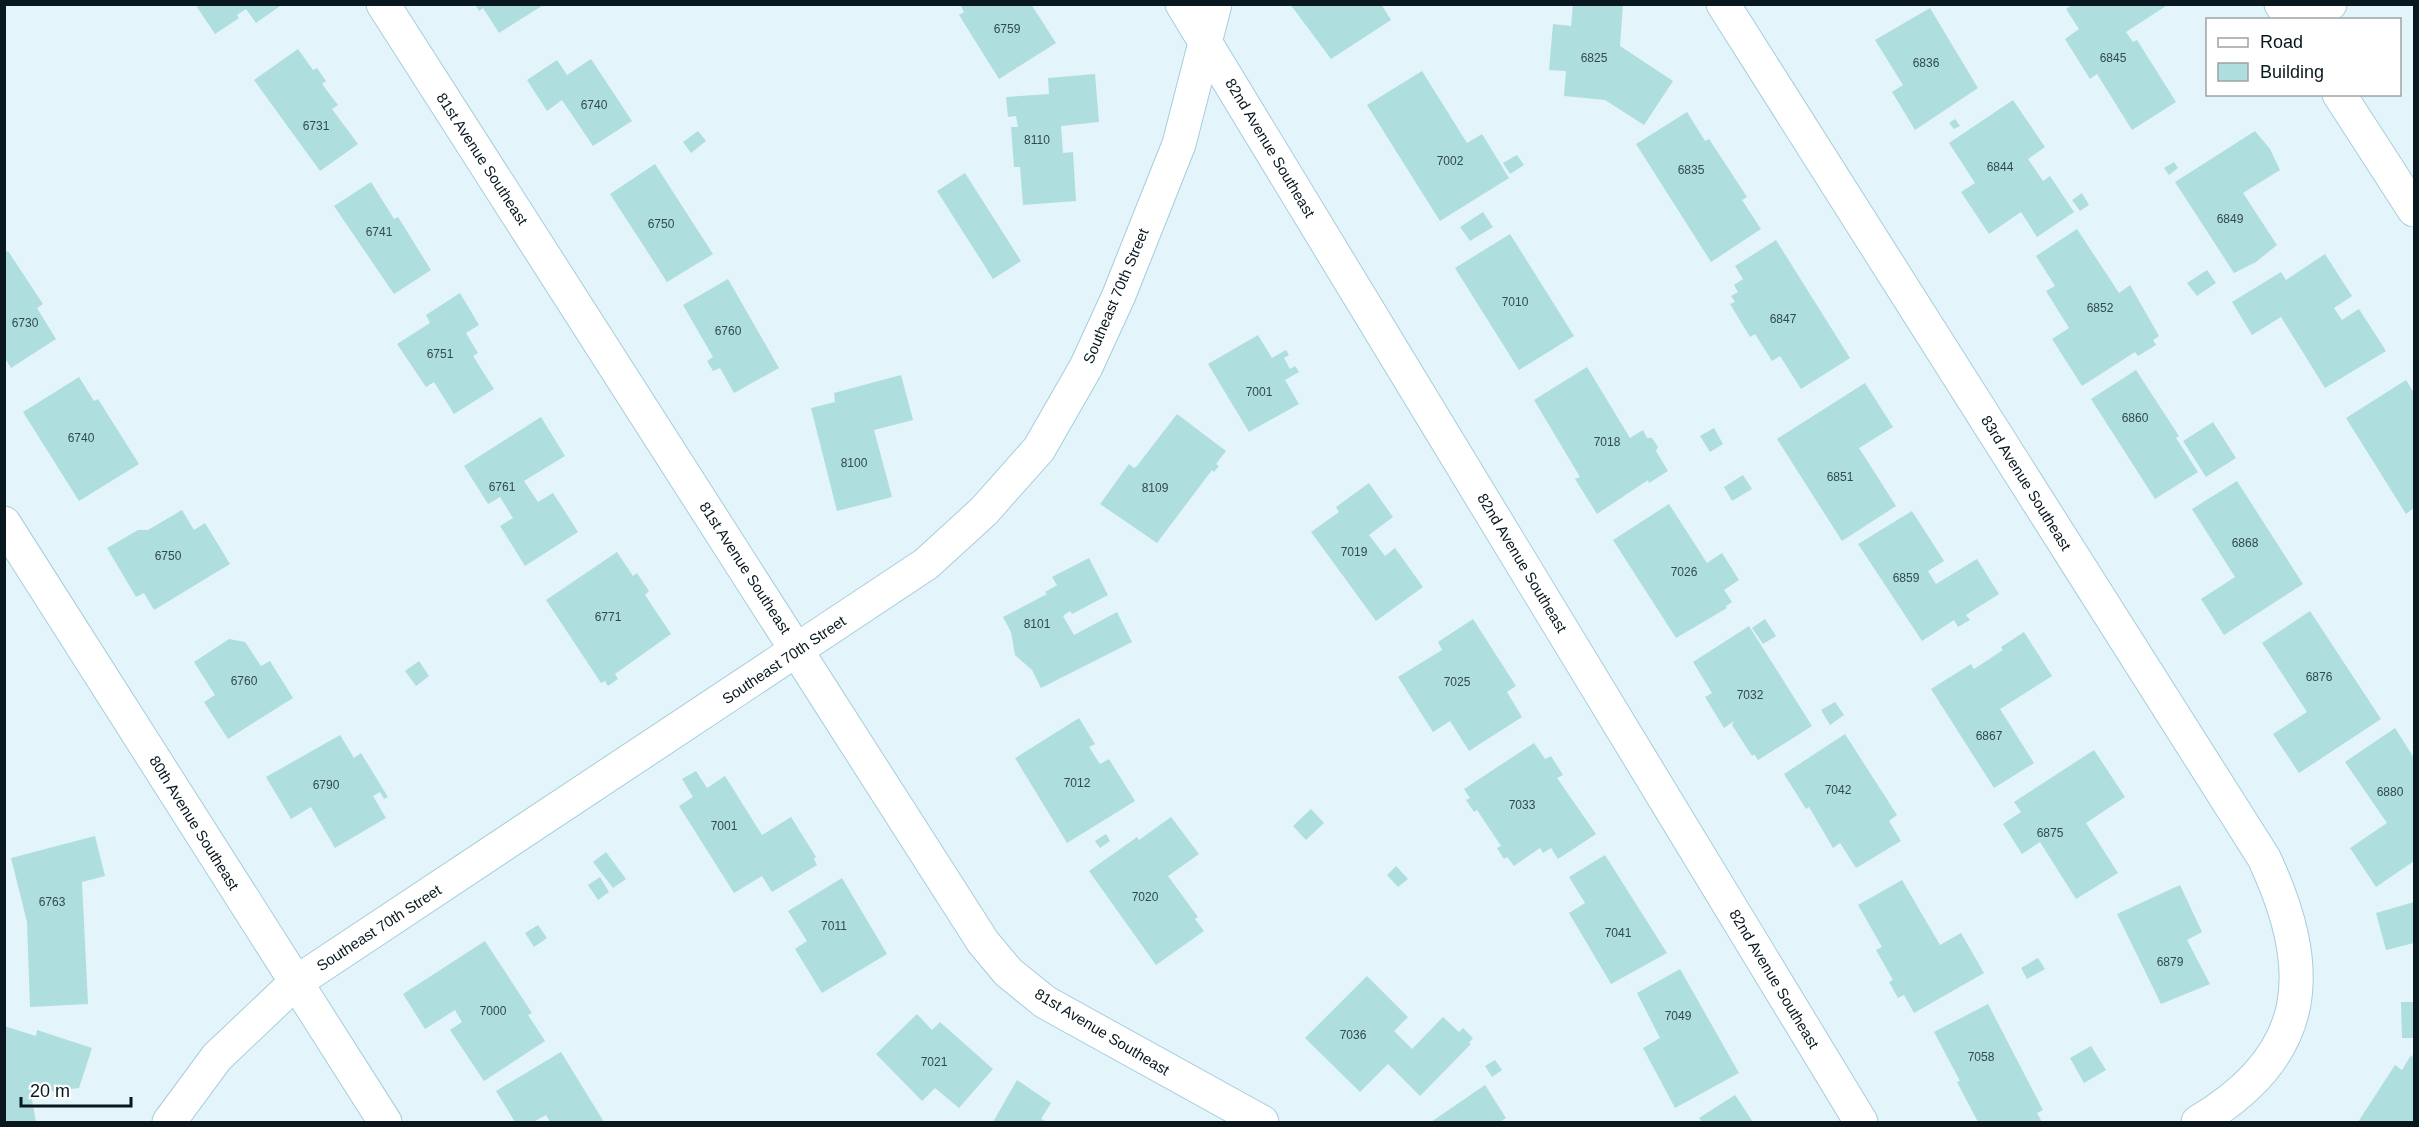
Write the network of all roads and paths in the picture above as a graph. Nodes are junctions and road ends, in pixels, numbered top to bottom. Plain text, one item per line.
1 (383, 4) edge
2 (1182, 4) edge
3 (1215, 4) edge
4 (1723, 4) edge
5 (2281, 4) edge
6 (2330, 4) edge
7 (2290, 18) edge
8 (2310, 18) edge
9 (1206, 42) junction
10 (2340, 96) edge
11 (2415, 210) edge
12 (4, 523) edge
13 (798, 652) junction
14 (295, 983) junction
15 (170, 1122) edge
16 (385, 1122) edge
17 (1262, 1122) edge
18 (1861, 1122) edge
19 (2198, 1122) edge

1 - 13 street, 81st Avenue Southeast
2 - 9 street, 82nd Avenue Southeast
3 - 9 street, Southeast 70th Street
4 - 19 street, 83rd Avenue Southeast
5 - 7 street
6 - 8 street
9 - 13 street, Southeast 70th Street
9 - 18 street, 82nd Avenue Southeast
10 - 11 street
12 - 14 street, 80th Avenue Southeast
13 - 14 street, Southeast 70th Street
13 - 17 street, 81st Avenue Southeast
14 - 15 street, Southeast 70th Street
14 - 16 street, 80th Avenue Southeast

